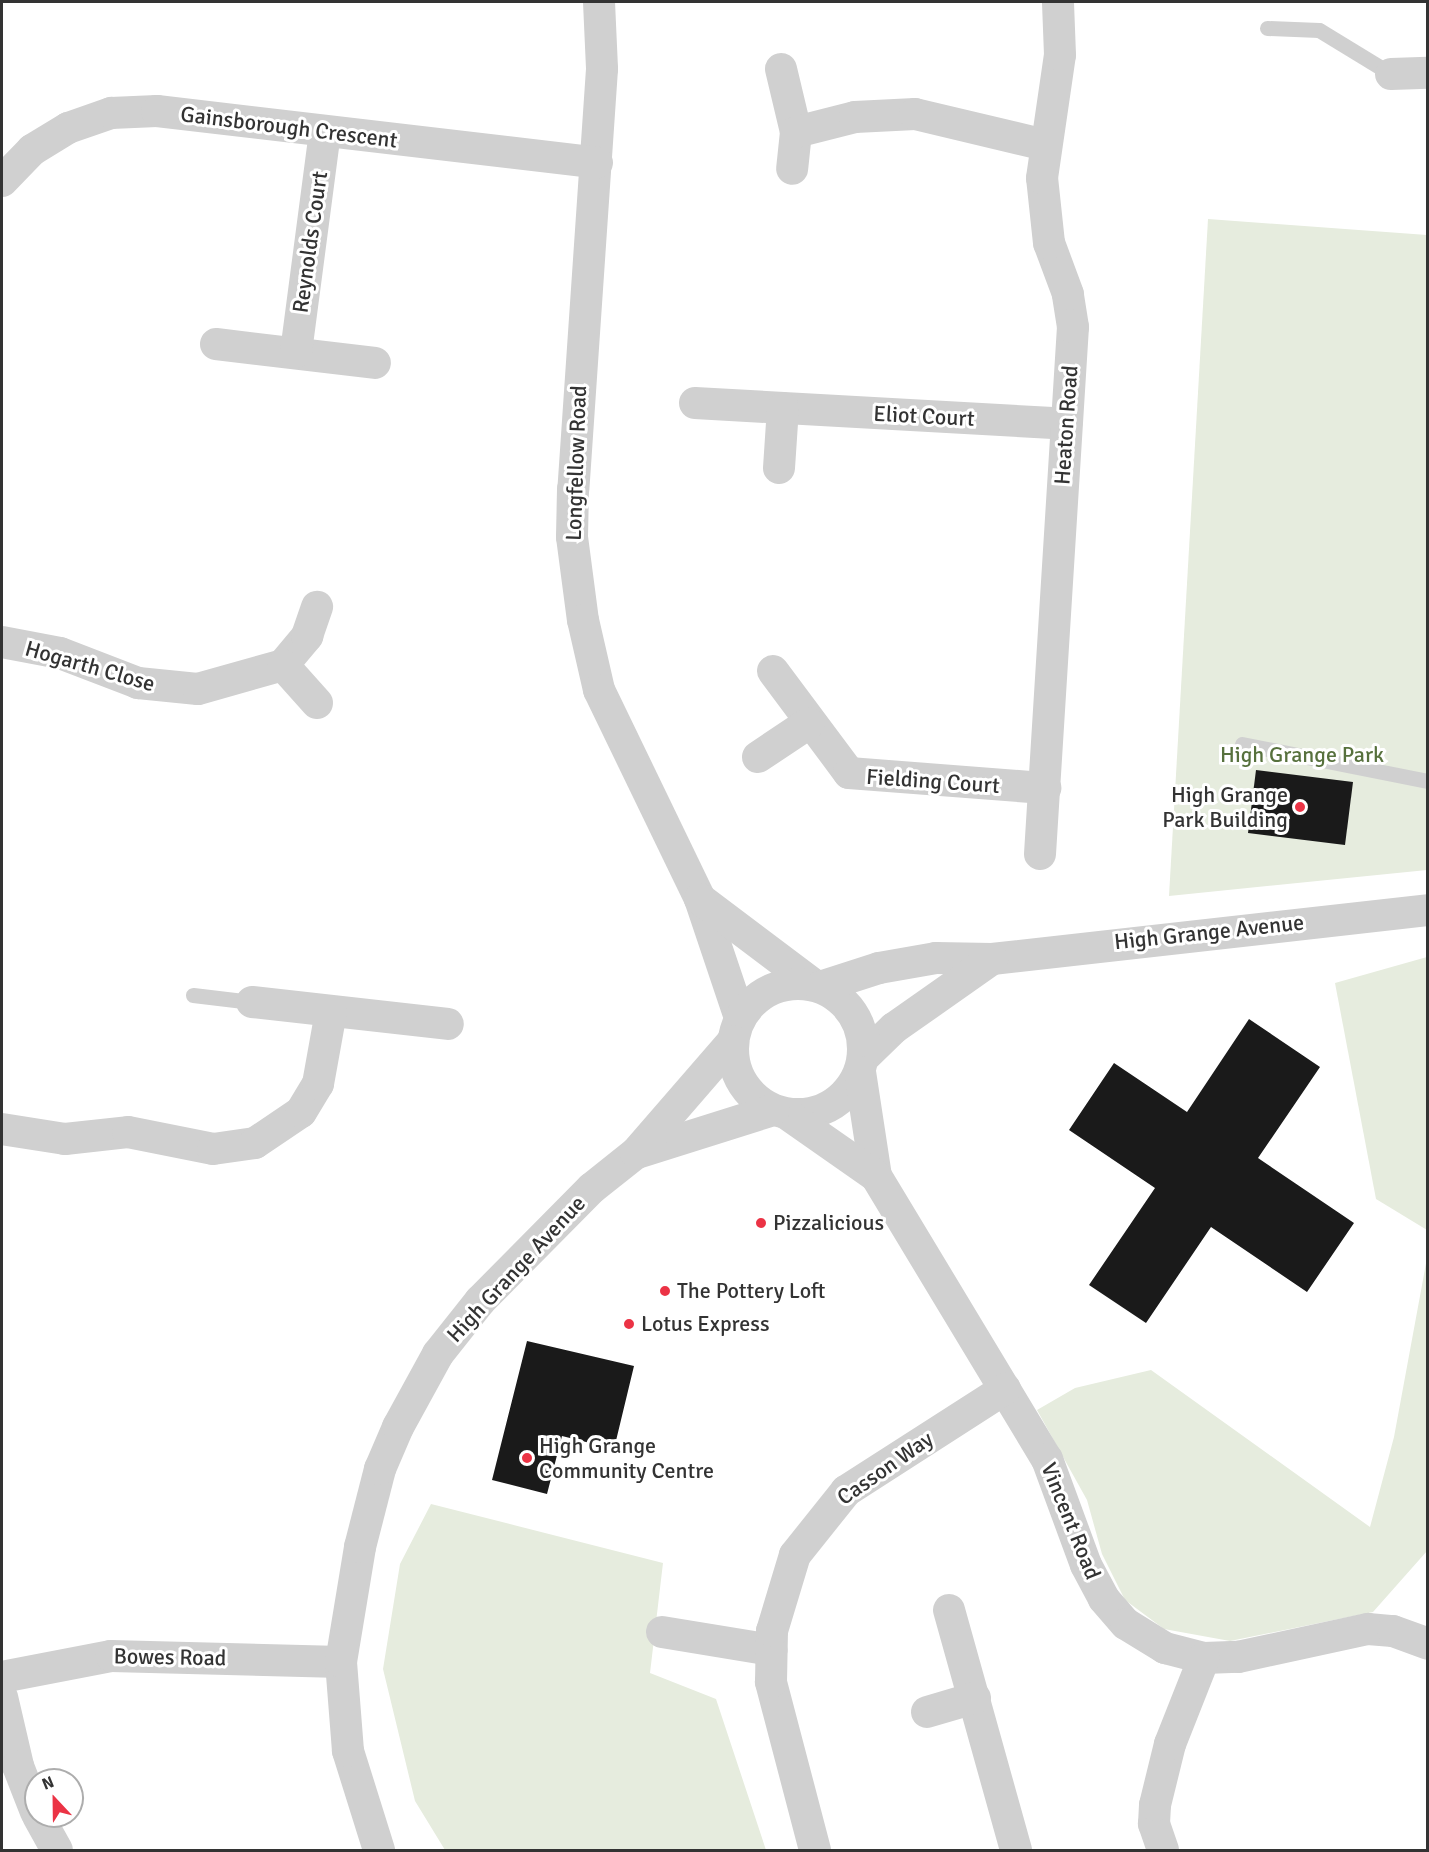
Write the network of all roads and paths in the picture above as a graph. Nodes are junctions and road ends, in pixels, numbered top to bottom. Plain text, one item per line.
1 (599, 2) edge
2 (1058, 2) edge
3 (1268, 28) dead end
4 (782, 69) dead end
5 (1391, 74) joint
6 (1428, 74) edge
7 (796, 132) junction
8 (325, 133) junction
9 (1045, 145) junction
10 (597, 163) junction
11 (792, 169) dead end
12 (2, 181) edge
13 (216, 344) dead end
14 (296, 352) junction
15 (375, 363) dead end
16 (695, 403) dead end
17 (783, 408) junction
18 (1065, 424) junction
19 (779, 468) dead end
20 (317, 607) dead end
21 (2, 642) edge
22 (283, 665) junction
23 (772, 670) dead end
24 (317, 704) dead end
25 (809, 723) junction
26 (1242, 744) dead end
27 (758, 757) dead end
28 (1428, 781) edge
29 (1045, 788) junction
30 (1040, 854) dead end
31 (700, 899) junction
32 (1428, 910) edge
33 (992, 959) junction
34 (817, 986) junction
35 (193, 995) dead end
36 (252, 1002) joint
37 (331, 1012) junction
38 (448, 1024) dead end
39 (737, 1029) junction
40 (862, 1065) junction
41 (780, 1112) junction
42 (2, 1129) edge
43 (636, 1153) junction
44 (876, 1176) junction
45 (1005, 1389) junction
46 (949, 1610) dead end
47 (662, 1632) dead end
48 (1428, 1644) edge
49 (772, 1650) junction
50 (1204, 1658) junction
51 (341, 1662) junction
52 (2, 1677) edge
53 (2, 1697) edge
54 (975, 1698) junction
55 (927, 1712) dead end
56 (24, 1781) edge
57 (45, 1828) edge
58 (57, 1851) edge
59 (379, 1851) edge
60 (815, 1851) edge
61 (1016, 1851) edge
62 (1163, 1851) edge

1 - 10 street, Longfellow Road
2 - 9 street, Heaton Road
3 - 5 lane
4 - 7 street
5 - 6 street
7 - 9 street
7 - 11 street
8 - 10 street, Gainsborough Crescent
8 - 12 street, Gainsborough Crescent
8 - 14 street, Reynolds Court
9 - 18 street, Heaton Road
10 - 31 street, Longfellow Road
13 - 14 street
14 - 15 street
16 - 17 street, Eliot Court
17 - 18 street, Eliot Court
17 - 19 street
18 - 29 street, Heaton Road
20 - 22 street
21 - 22 street, Hogarth Close
22 - 24 street
23 - 25 street, Fielding Court
25 - 27 street
25 - 29 street, Fielding Court
26 - 28 lane
29 - 30 street, Heaton Road
31 - 34 street
31 - 39 street
32 - 33 street, High Grange Avenue
33 - 34 street, High Grange Avenue
33 - 40 street, High Grange Avenue
34 - 39 street, High Grange Avenue
34 - 40 street
35 - 36 lane
36 - 37 street
37 - 38 street
37 - 42 street
39 - 41 street
39 - 43 street, High Grange Avenue
40 - 41 street, High Grange Avenue
40 - 44 street, Vincent Road
41 - 43 street, High Grange Avenue
41 - 44 street, Vincent Road
43 - 51 street, High Grange Avenue
44 - 45 street, Vincent Road
45 - 49 street, Casson Way
45 - 50 street, Vincent Road
46 - 54 street
47 - 49 street
48 - 50 street, Vincent Road
49 - 60 street, Casson Way
50 - 62 street
51 - 52 street, Bowes Road
51 - 59 street, High Grange Avenue
53 - 56 street
54 - 55 street
54 - 61 street
57 - 58 street

